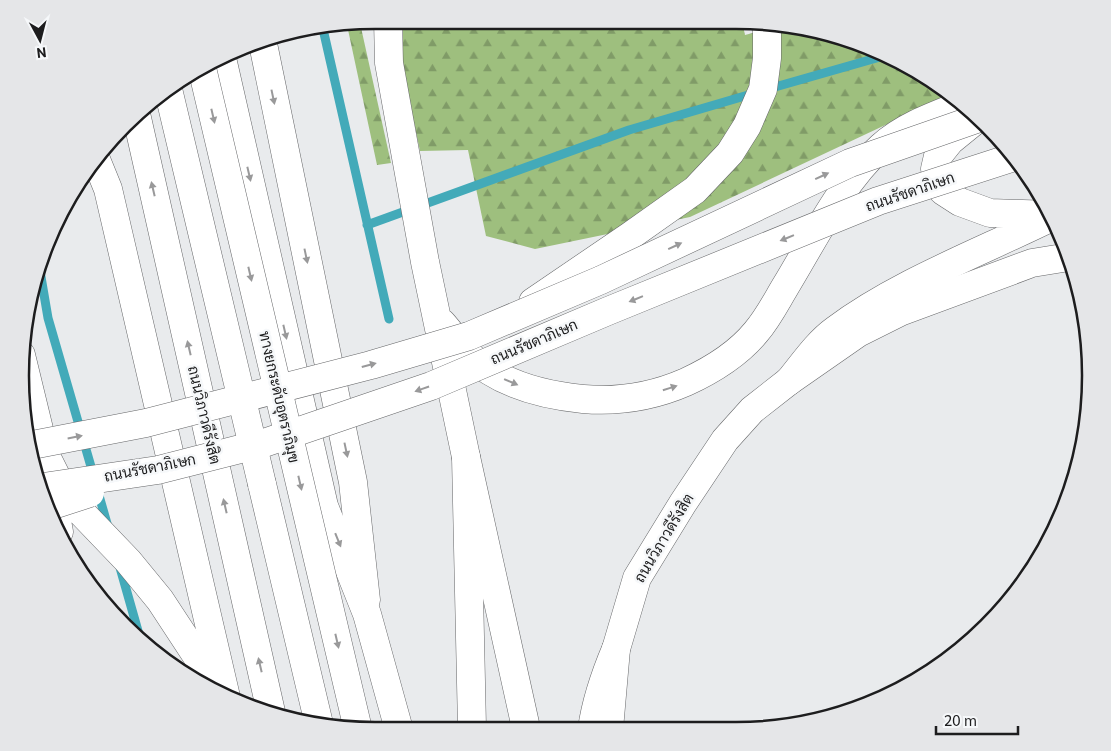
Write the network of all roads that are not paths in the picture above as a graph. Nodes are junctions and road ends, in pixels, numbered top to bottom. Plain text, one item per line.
1 (388, 29) edge
2 (767, 30) edge
3 (263, 47) edge
4 (223, 64) edge
5 (203, 74) edge
6 (170, 96) edge
7 (956, 108) edge
8 (971, 121) edge
9 (138, 123) edge
10 (973, 123) edge
11 (107, 156) edge
12 (1007, 159) edge
13 (99, 166) edge
14 (108, 189) junction
15 (1043, 216) edge
16 (1045, 219) edge
17 (1062, 258) edge
18 (436, 316) junction
19 (503, 323) junction
20 (789, 381) junction
21 (36, 450) edge
22 (37, 452) edge
23 (466, 456) junction
24 (158, 470) junction
25 (47, 486) edge
26 (54, 505) edge
27 (367, 614) junction
28 (616, 649) junction
29 (215, 682) edge
30 (222, 686) edge
31 (270, 706) edge
32 (317, 717) edge
33 (355, 722) edge
34 (397, 722) edge
35 (472, 722) edge
36 (525, 722) edge
37 (593, 722) edge
38 (610, 722) edge

1 - 18 main road
2 - 19 main road, bridge
3 -> 27 main road
4 -> 27 main road
5 -> 33 main road, ทางยกระดับอุตราภิมุข, bridge
6 - 32 main road, bridge
18 -> 7 main road
19 -> 8 main road, ถนนรัชดาภิเษก, bridge
31 -> 9 main road, ถนนวิภาวดีรังสิต
10 - 15 main road
11 - 14 main road
12 -> 24 main road, ถนนรัชดาภิเษก, bridge
13 - 14 main road
14 - 30 main road
16 - 20 main road
17 - 20 main road
18 - 23 main road
21 -> 19 main road, ถนนรัชดาภิเษก, bridge
20 - 28 main road, ถนนวิภาวดีรังสิต
22 - 29 main road
23 - 35 main road
23 - 36 main road
24 - 25 main road, ถนนรัชดาภิเษก, bridge
24 - 26 main road, bridge
27 - 34 main road
28 - 37 main road
28 - 38 main road, ถนนวิภาวดีรังสิต

